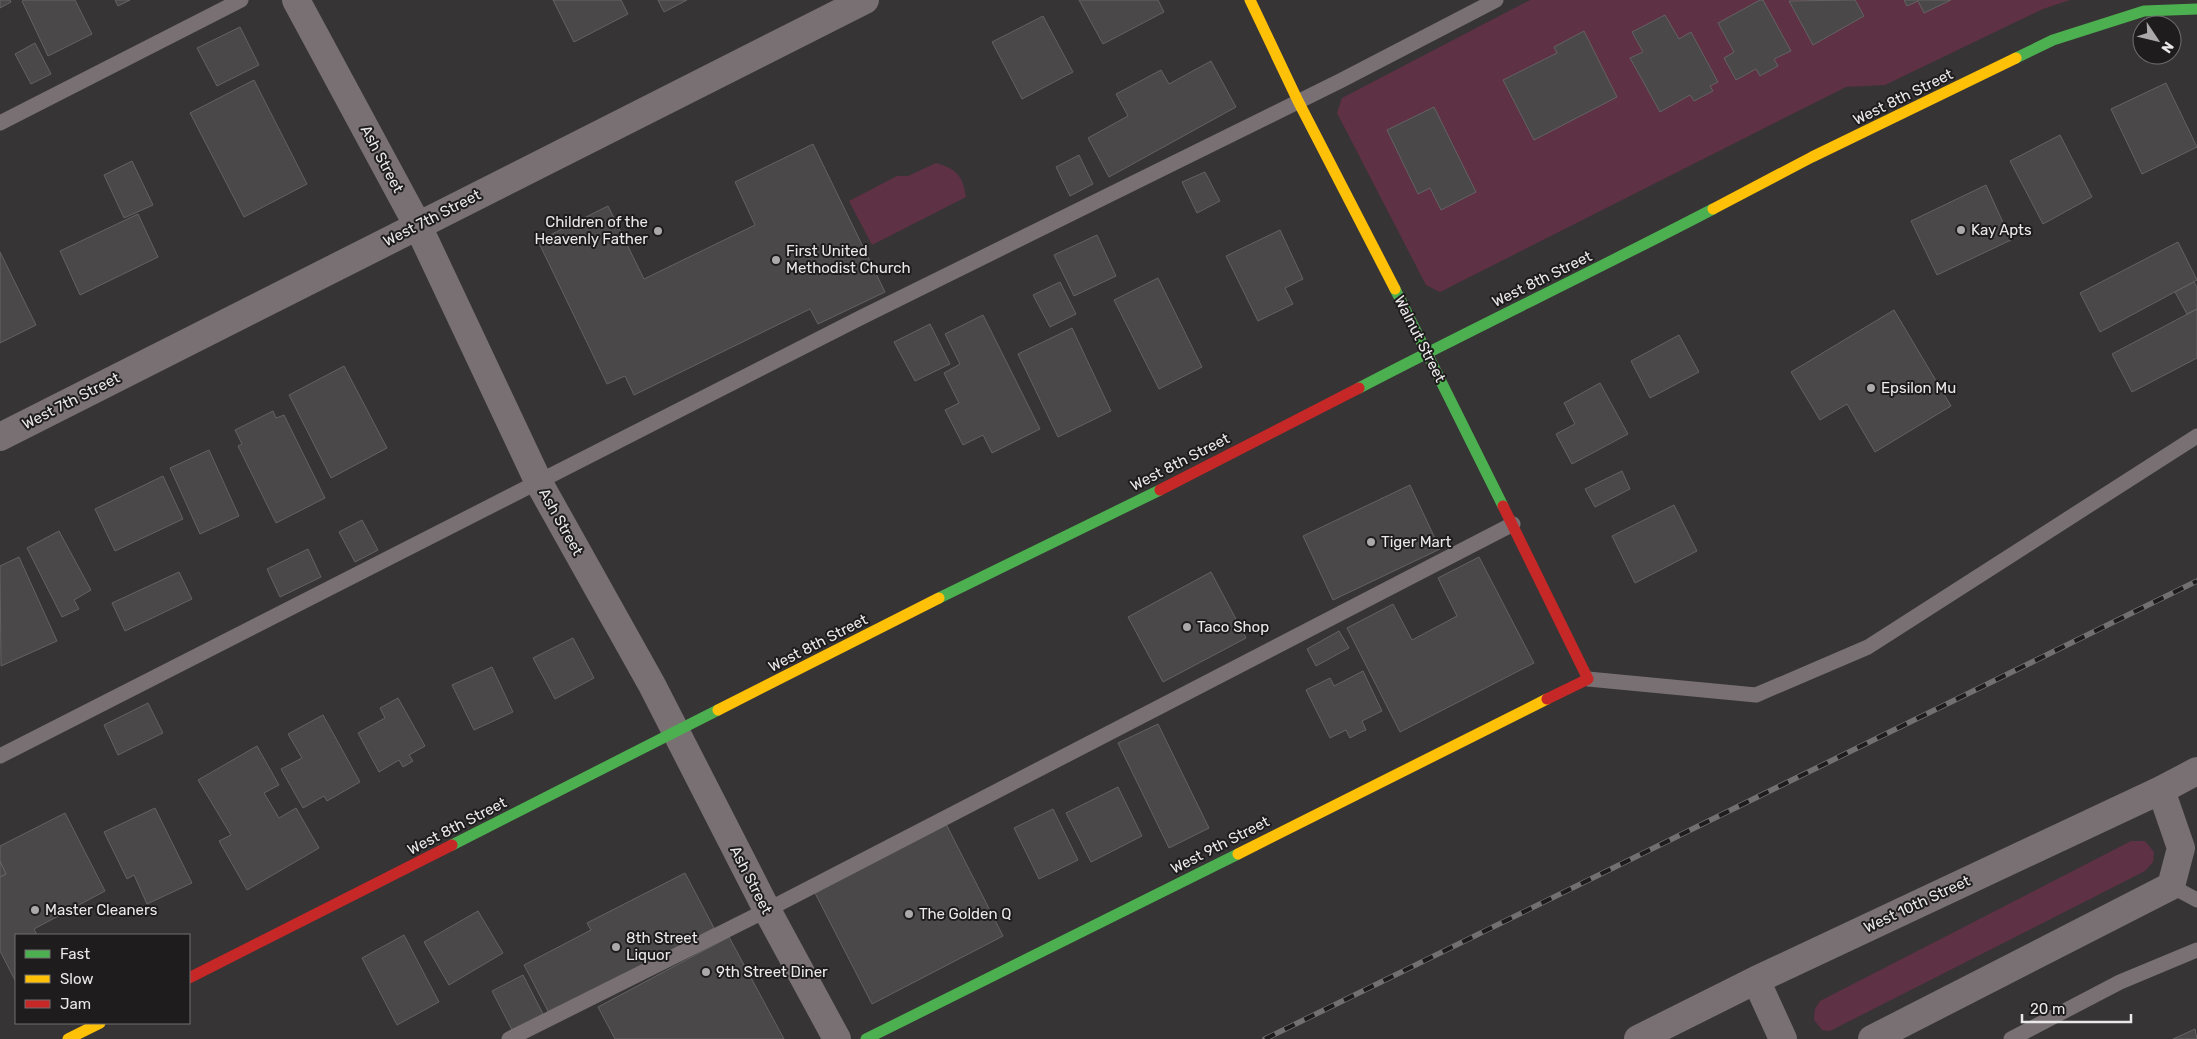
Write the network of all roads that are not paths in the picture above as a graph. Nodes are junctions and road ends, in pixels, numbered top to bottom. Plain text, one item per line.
1 (241, 0) edge
2 (296, 0) edge
3 (865, 0) edge
4 (1250, 0) edge
5 (1496, 0) edge
6 (2197, 9) edge
7 (1298, 101) junction
8 (0, 123) edge
9 (418, 226) junction
10 (1428, 354) junction
11 (2197, 436) edge
12 (0, 437) edge
13 (539, 483) junction
14 (1513, 524) junction
15 (1588, 679) junction
16 (676, 732) junction
17 (0, 756) edge
18 (2197, 771) edge
19 (2161, 790) junction
20 (2171, 886) junction
21 (2197, 900) edge
22 (767, 910) junction
23 (2197, 950) edge
24 (190, 977) edge
25 (1756, 980) junction
26 (98, 1024) edge
27 (68, 1039) edge
28 (509, 1039) edge
29 (837, 1039) edge
30 (866, 1039) edge
31 (1638, 1039) edge
32 (1784, 1039) edge
33 (1872, 1039) edge
34 (2010, 1039) edge

1 - 8 lane
2 - 9 street, Ash Street
3 - 9 street, West 7th Street
4 - 7 main road, Walnut Street
5 - 7 lane
6 - 10 main road, West 8th Street
7 - 10 main road, Walnut Street
7 - 13 lane
9 - 12 street, West 7th Street
9 - 13 street, Ash Street
10 - 14 main road, Walnut Street
10 - 16 main road, West 8th Street
11 - 15 lane
13 - 16 street, Ash Street
13 - 17 lane
14 - 15 main road, Walnut Street
14 - 22 lane
15 - 30 main road, West 9th Street
16 - 22 street, Ash Street
16 - 24 main road, West 8th Street
18 - 19 street, West 10th Street
19 - 20 street
19 - 25 street, West 10th Street
20 - 21 lane
20 - 33 street
22 - 28 lane
22 - 29 street, Ash Street
23 - 34 lane
25 - 31 street, West 10th Street
25 - 32 street
26 - 27 main road

